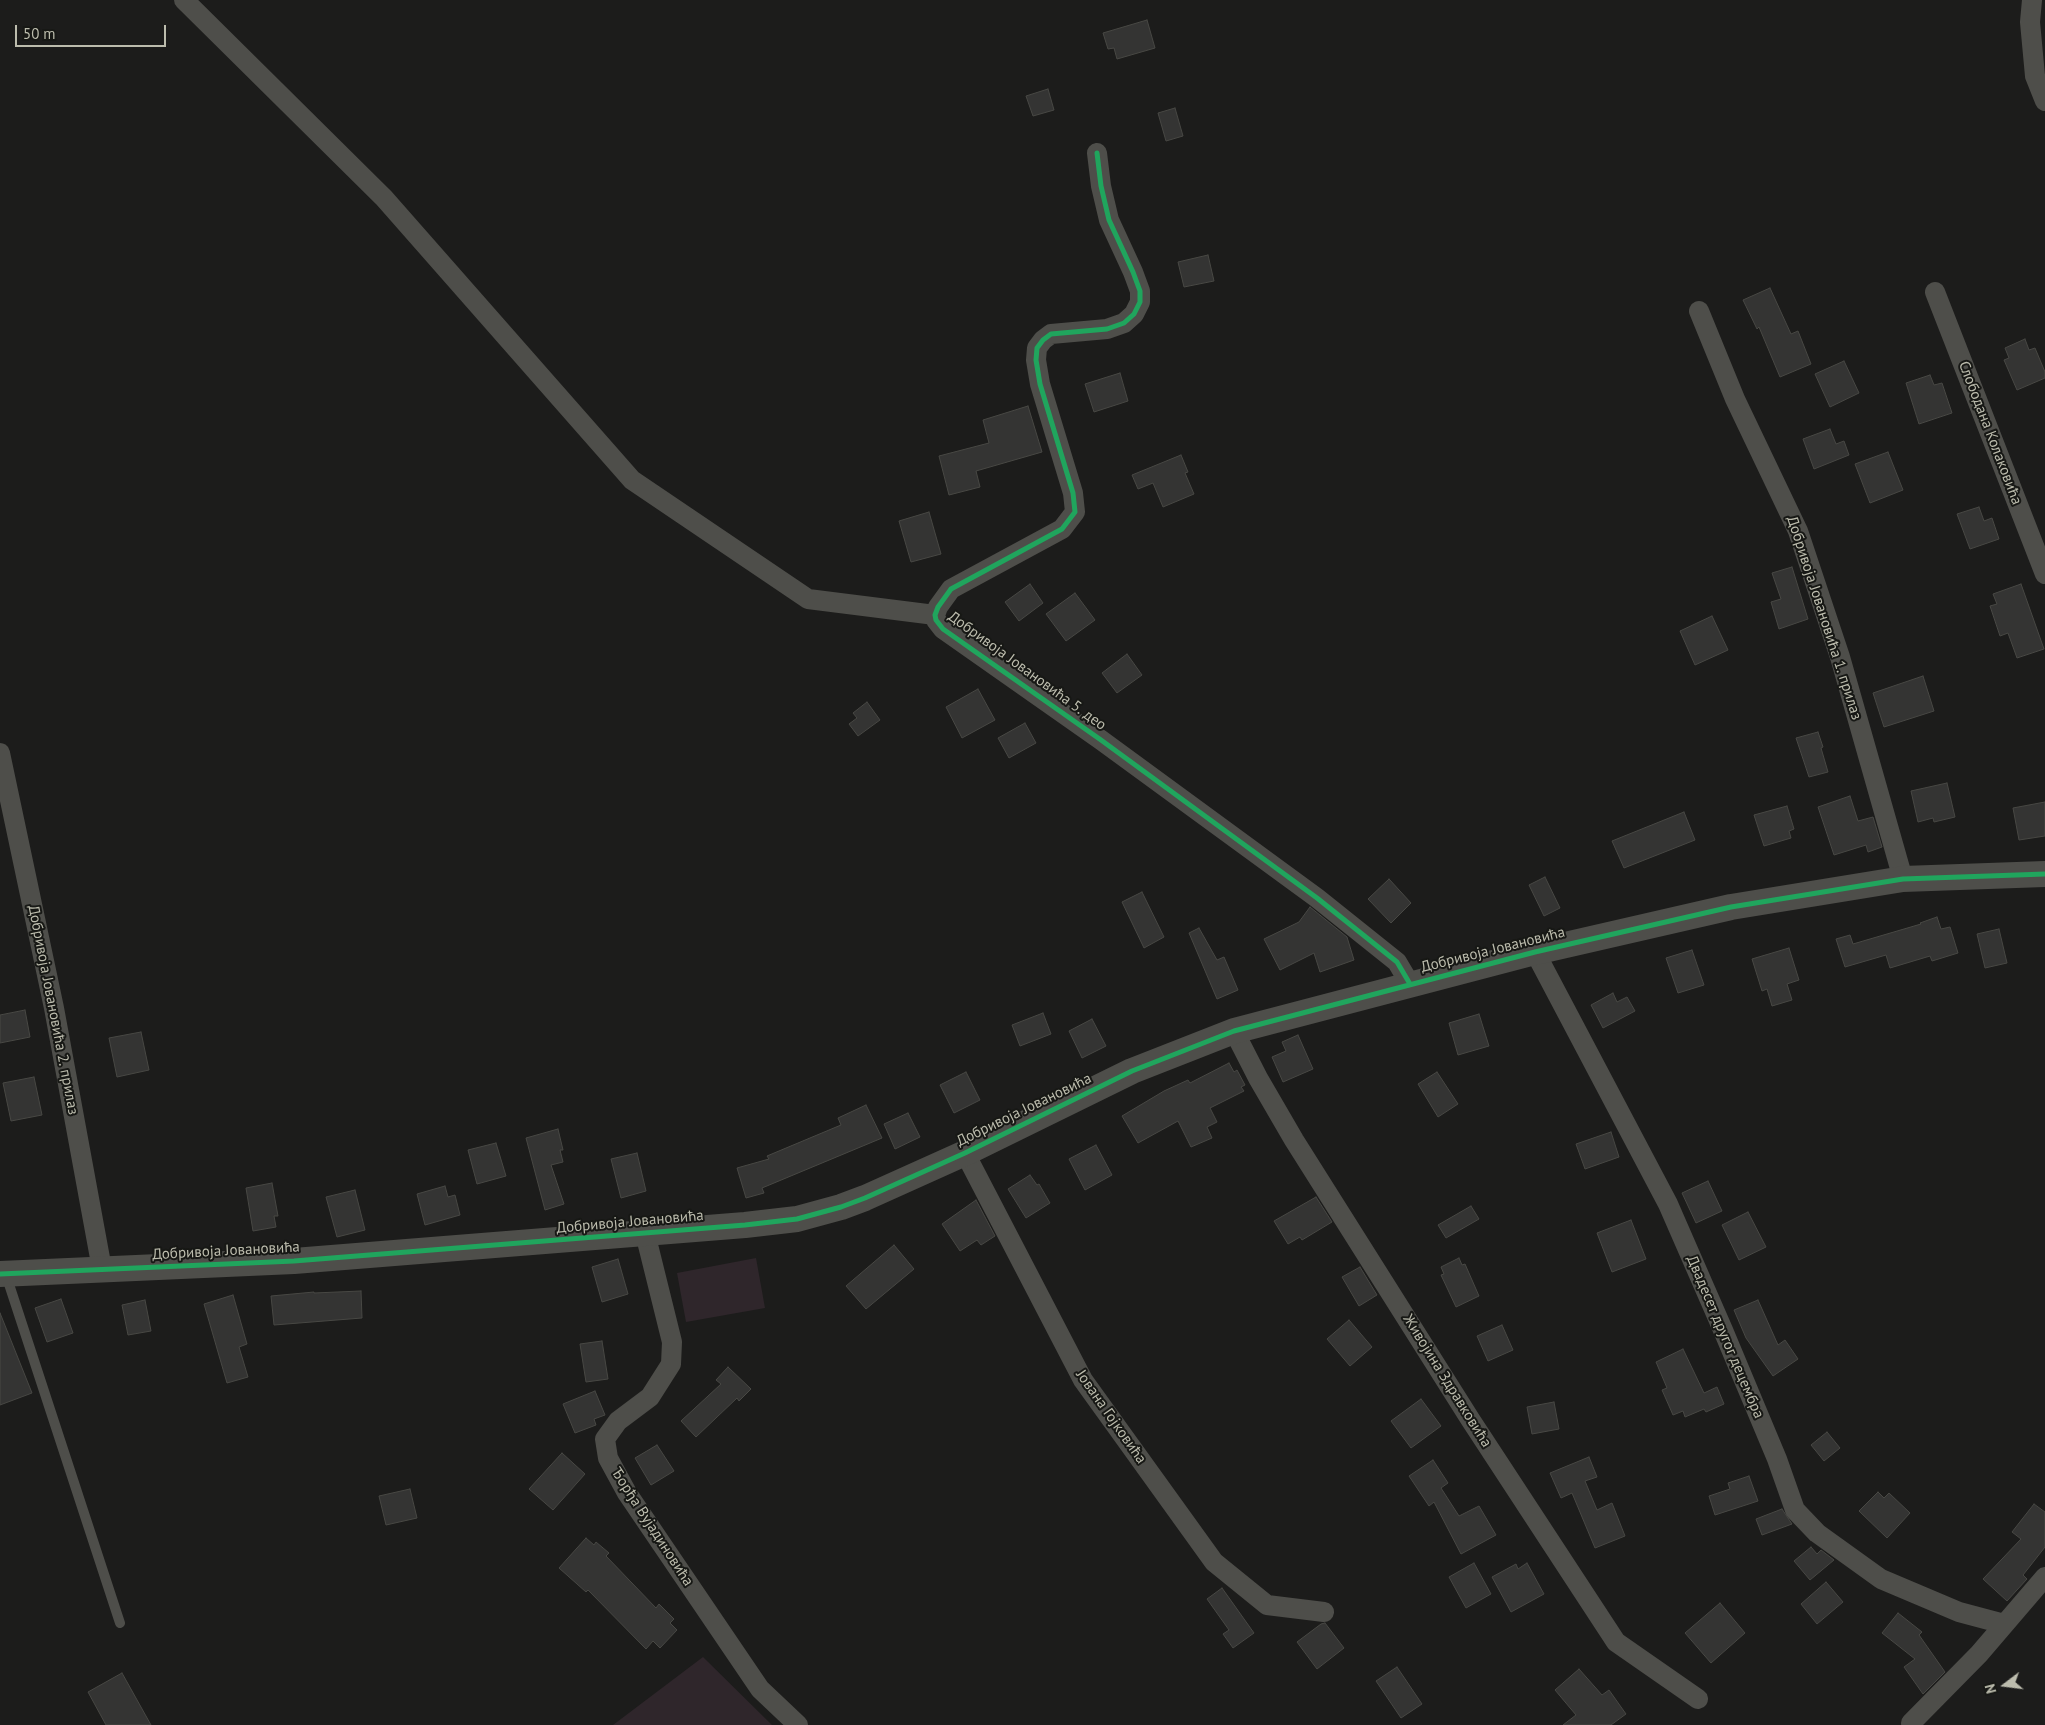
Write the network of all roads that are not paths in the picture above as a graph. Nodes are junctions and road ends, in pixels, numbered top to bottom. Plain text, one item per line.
1 (184, 0) edge
2 (2032, 0) edge
3 (2045, 101) edge
4 (1097, 153) dead end
5 (1935, 292) dead end
6 (1699, 311) dead end
7 (2045, 574) edge
8 (935, 615) junction
9 (0, 753) edge
10 (2045, 874) edge
11 (1903, 879) junction
12 (1535, 952) junction
13 (1410, 984) junction
14 (1234, 1031) junction
15 (965, 1153) junction
16 (645, 1233) junction
17 (102, 1269) junction
18 (3, 1274) edge
19 (2045, 1577) edge
20 (1324, 1612) dead end
21 (120, 1623) dead end
22 (2004, 1624) junction
23 (1698, 1699) dead end
24 (1912, 1723) dead end
25 (798, 1725) edge

1 - 8 street
2 - 3 street
4 - 8 street, Добривоја Јовановића 5. део
5 - 7 street, Слободана Колаковића
6 - 11 street, Добривоја Јовановића 1. прилаз
8 - 13 street, Добривоја Јовановића 5. део
9 - 17 street, Добривоја Јовановића 2. прилаз
10 - 11 street, Добривоја Јовановића
11 - 12 street, Добривоја Јовановића
12 - 13 street, Добривоја Јовановића
12 - 22 street, Двадесет другог децембра
13 - 14 street, Добривоја Јовановића
14 - 15 street, Добривоја Јовановића
14 - 23 street, Живојина Здравковића
15 - 16 street, Добривоја Јовановића
15 - 20 street, Јована Гојковића
16 - 17 street, Добривоја Јовановића
16 - 25 street, Ђорђа Вујадиновића
17 - 18 street, Добривоја Јовановића
18 - 21 lane
19 - 22 street
22 - 24 street

